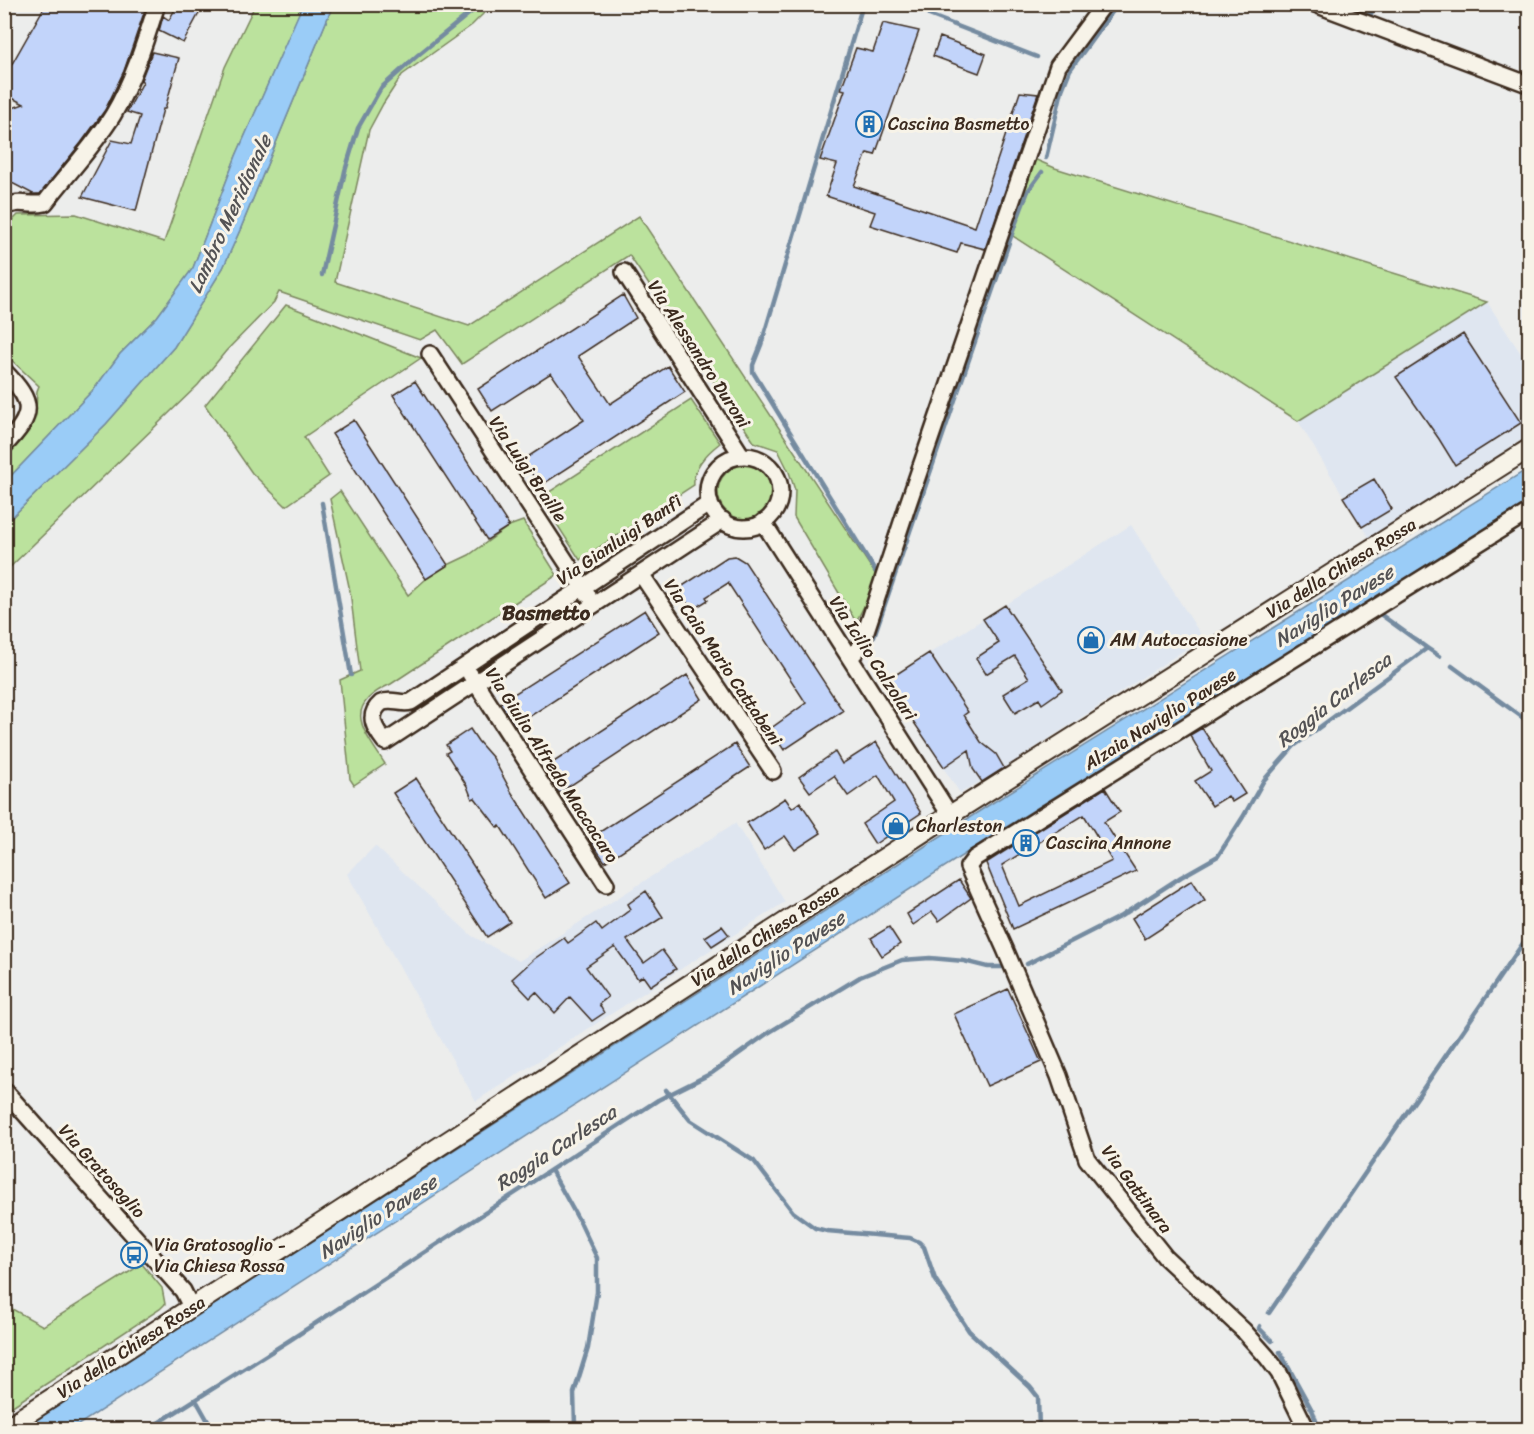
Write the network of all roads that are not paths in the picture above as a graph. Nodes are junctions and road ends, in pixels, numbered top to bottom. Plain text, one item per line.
1 (157, 4) edge
2 (1104, 4) edge
3 (1315, 4) edge
4 (1530, 85) edge
5 (5, 207) edge
6 (624, 272) dead end
7 (430, 354) dead end
8 (4, 371) edge
9 (4, 446) edge
10 (1530, 448) edge
11 (742, 456) junction
12 (710, 503) junction
13 (1530, 511) edge
14 (723, 520) junction
15 (763, 522) junction
16 (640, 574) junction
17 (583, 588) junction
18 (594, 604) junction
19 (850, 658) junction
20 (465, 667) junction
21 (475, 683) junction
22 (773, 771) dead end
23 (950, 815) junction
24 (968, 867) joint
25 (606, 884) dead end
26 (4, 1090) edge
27 (191, 1307) junction
28 (4, 1429) edge
29 (1307, 1430) edge

1 - 5 street
2 - 19 street
3 - 4 street
6 - 11 street, Via Alessandro Duroni
7 - 17 street, Via Luigi Braille
8 - 9 street
10 - 23 main road, Via della Chiesa Rossa
11 - 12 street
11 - 15 street
12 - 14 street
12 - 17 street, Via Gianluigi Banfi
13 - 24 street, Alzaia Naviglio Pavese
14 - 15 street
14 - 16 street, Via Gianluigi Banfi
15 - 19 street, Via Icilio Calzolari
16 - 18 street, Via Gianluigi Banfi
16 - 22 street, Via Caio Mario Cattabeni
17 - 18 street, Via Luigi Braille
17 - 20 street, Via Gianluigi Banfi
18 - 21 street, Via Gianluigi Banfi
19 - 23 street, Via Icilio Calzolari
20 - 21 street, Via Giulio Alfredo Maccacaro
20 - 21 street, Via Gianluigi Banfi
21 - 25 street, Via Giulio Alfredo Maccacaro
23 - 27 main road, Via della Chiesa Rossa
24 - 29 street, Via Gattinara
26 - 27 street, Via Gratosoglio
27 - 28 main road, Via della Chiesa Rossa

